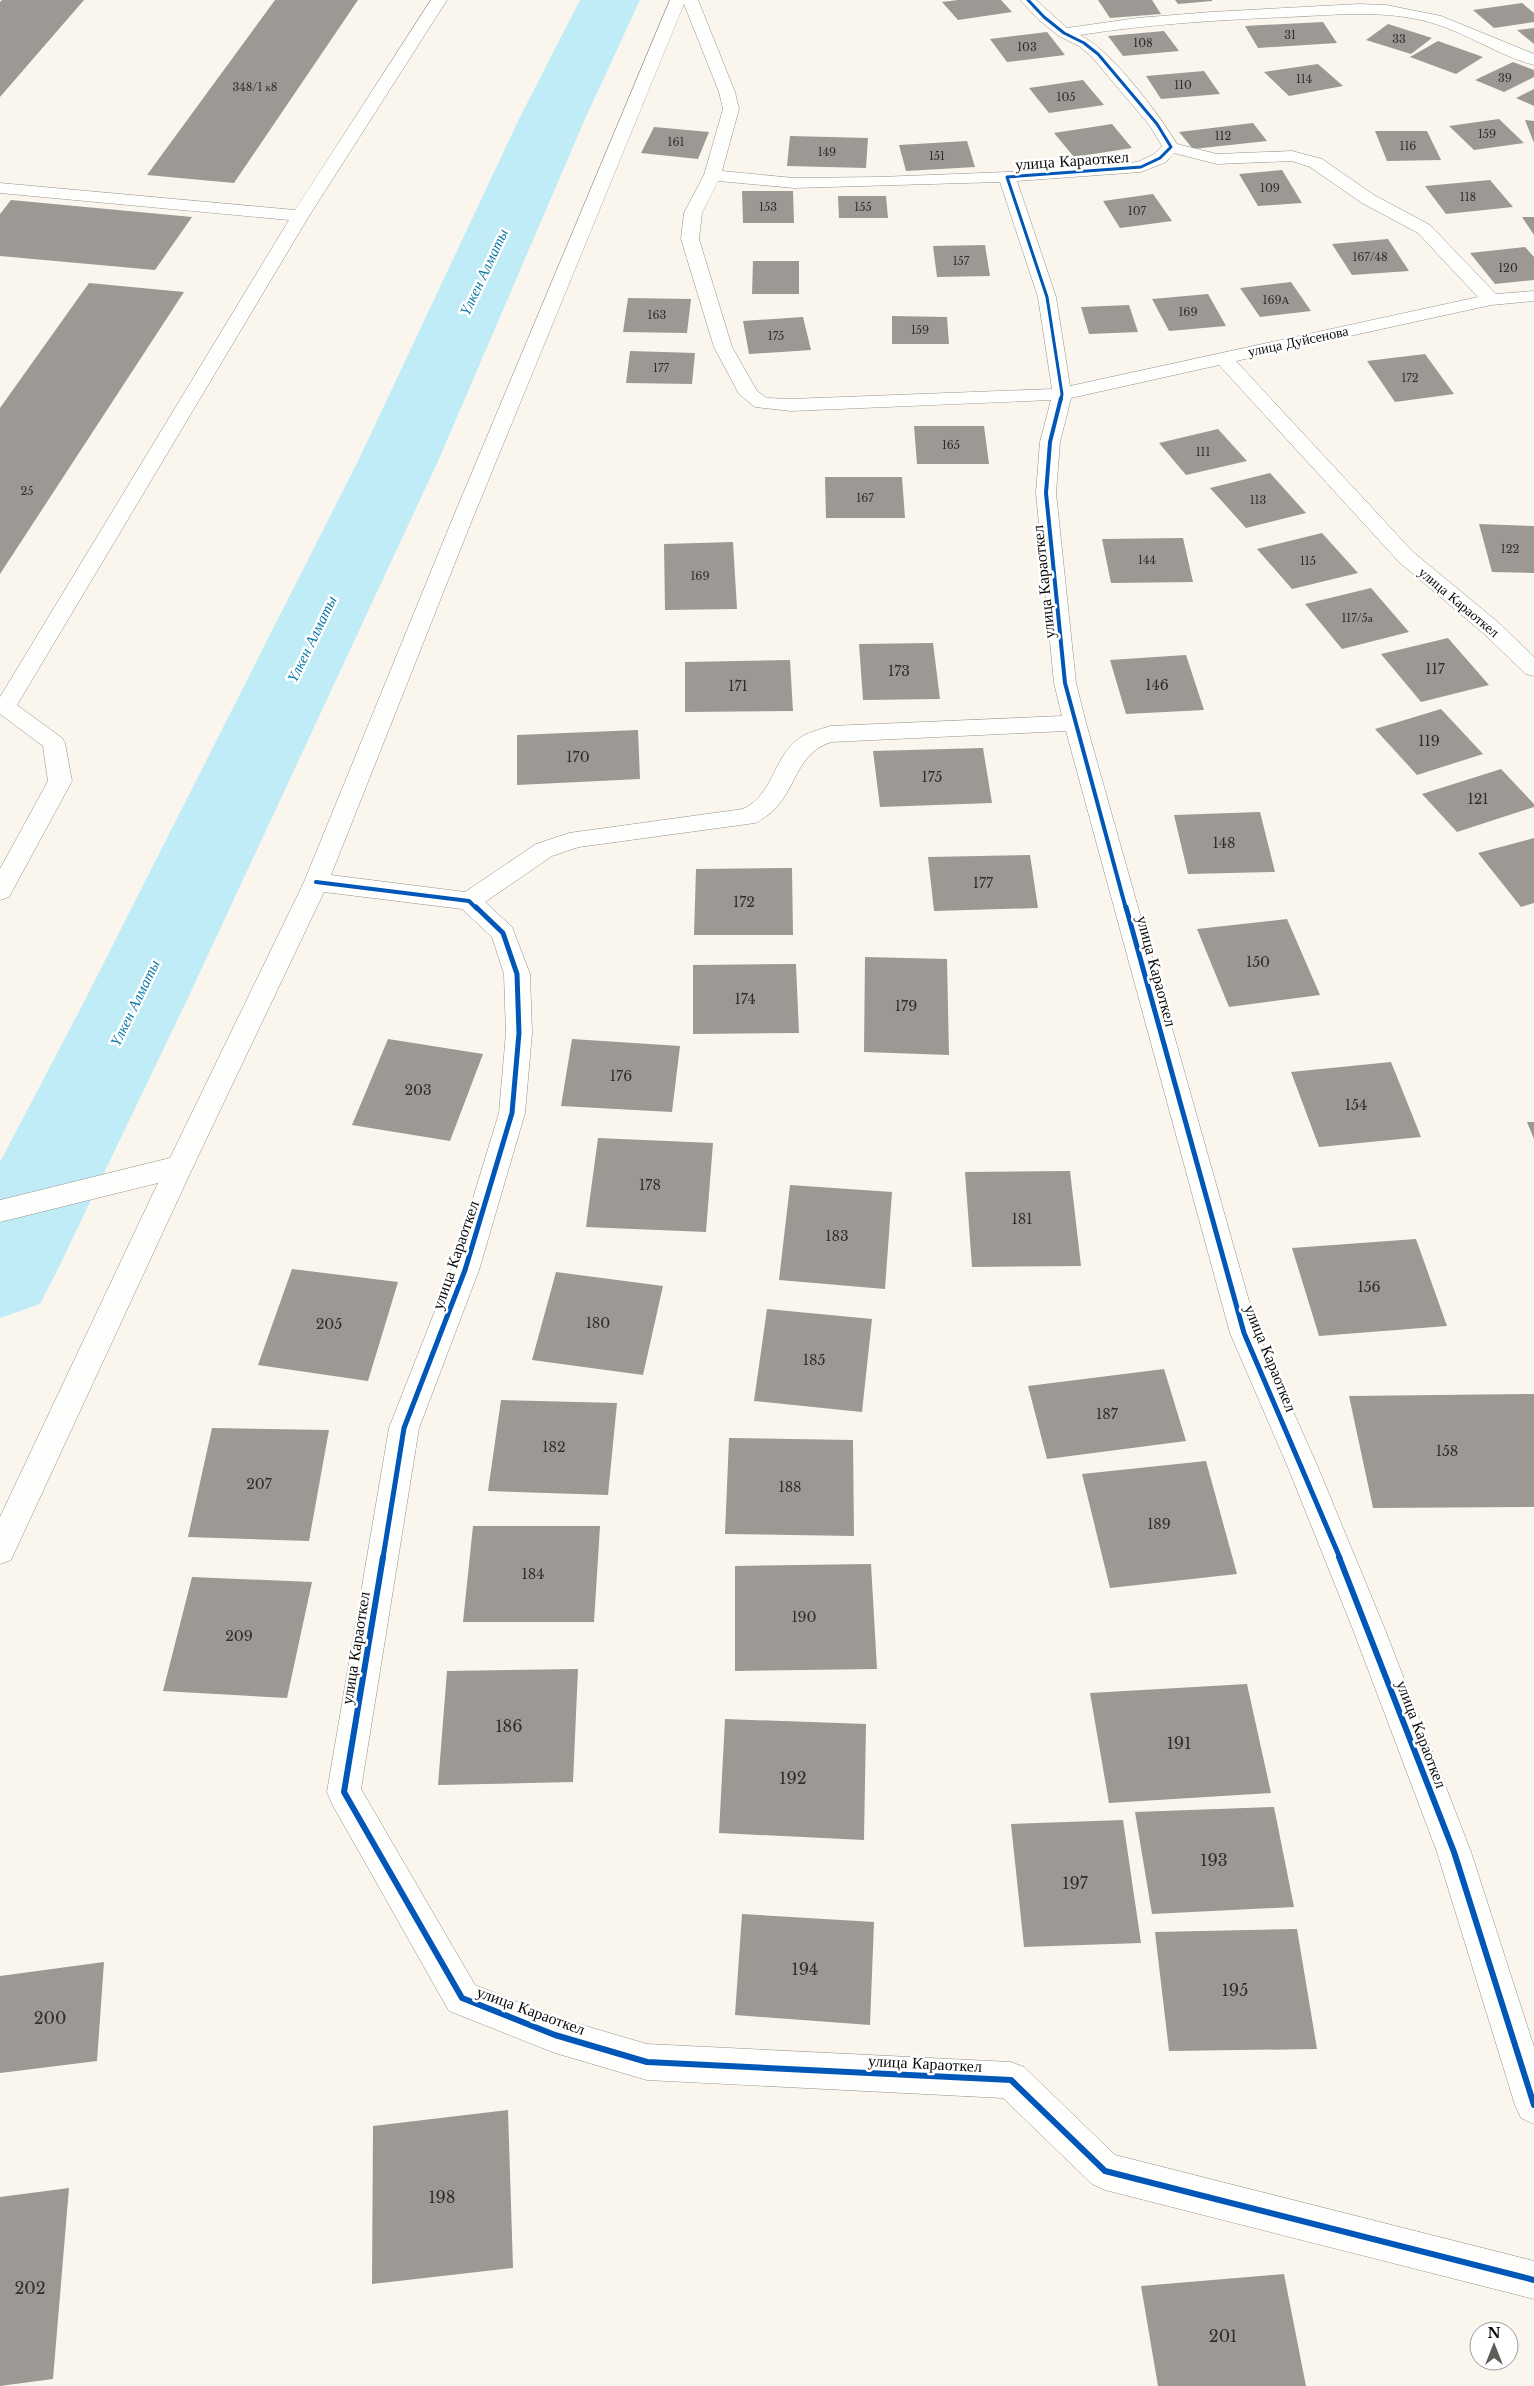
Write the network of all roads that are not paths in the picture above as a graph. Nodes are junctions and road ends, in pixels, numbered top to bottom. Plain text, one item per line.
1 (439, 0) edge
2 (678, 0) edge
3 (690, 0) edge
4 (1028, 0) edge
5 (1064, 33) junction
6 (1534, 60) edge
7 (1171, 147) junction
8 (712, 175) junction
9 (1007, 177) junction
10 (0, 188) edge
11 (300, 216) junction
12 (1534, 296) edge
13 (1491, 300) junction
14 (1223, 358) junction
15 (1062, 394) junction
16 (1534, 670) edge
17 (1075, 723) junction
18 (316, 882) junction
19 (0, 891) edge
20 (469, 901) junction
21 (179, 1167) junction
22 (0, 1211) edge
23 (0, 1550) edge
24 (1534, 2105) edge
25 (1534, 2280) edge

1 - 11 street
2 - 18 street
3 - 8 street
4 - 5 street
5 - 6 street
5 - 7 street
7 - 9 street, улица Караоткел
7 - 13 street
8 - 9 street
8 - 15 street, улица Дуйсенова
9 - 15 street, улица Караоткел
10 - 11 street
11 - 19 street
12 - 13 street, улица Дуйсенова
13 - 14 street, улица Дуйсенова
14 - 15 street, улица Дуйсенова
14 - 16 street, улица Караоткел
15 - 17 street, улица Караоткел
17 - 20 street
17 - 24 street, улица Караоткел
18 - 20 street
18 - 21 street
20 - 25 street, улица Караоткел
21 - 22 street
21 - 23 street

